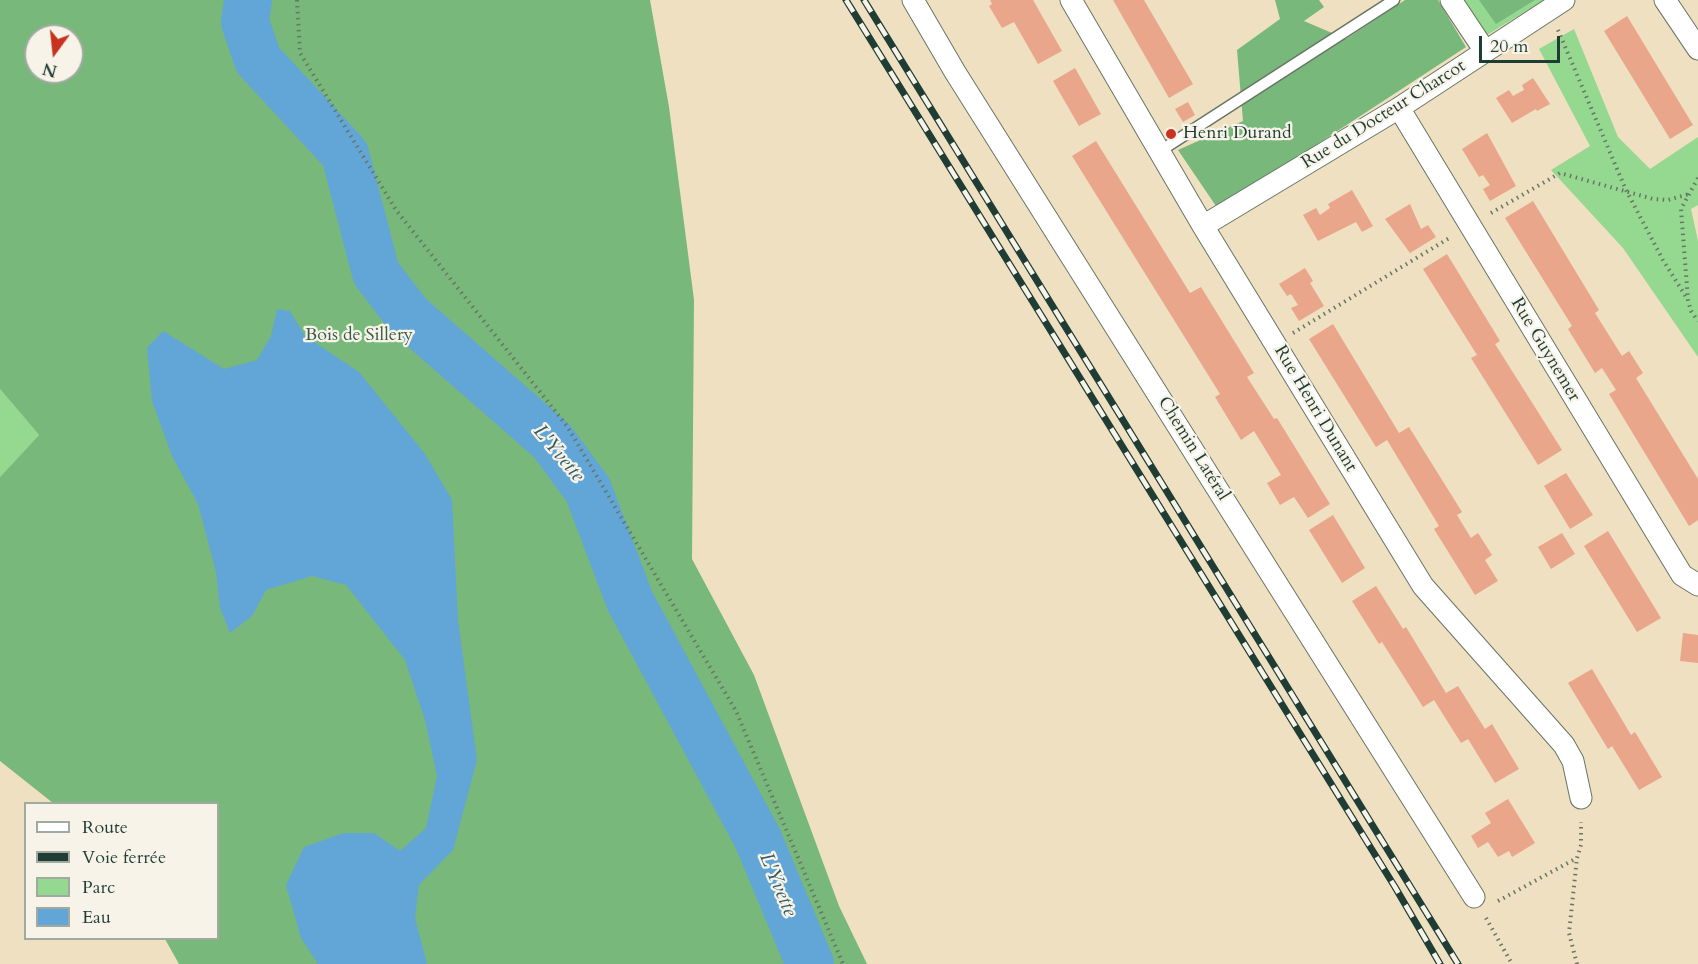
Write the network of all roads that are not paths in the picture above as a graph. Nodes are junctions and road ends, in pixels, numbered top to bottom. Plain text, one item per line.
1 (913, 0) edge
2 (1071, 0) edge
3 (1394, 0) edge
4 (1451, 0) edge
5 (1665, 0) edge
6 (1556, 5) edge
7 (1698, 49) edge
8 (1485, 51) junction
9 (1398, 108) junction
10 (1160, 152) junction
11 (1203, 226) junction
12 (1698, 585) edge
13 (1581, 798) road end
14 (1478, 903) road end

1 - 14 street, Chemin Latéral
2 - 10 street, Rue Henri Dunant
3 - 10 lane
4 - 8 street
5 - 7 street
6 - 8 street, Rue du Docteur Charcot
8 - 9 street, Rue du Docteur Charcot
9 - 11 street, Rue du Docteur Charcot
9 - 12 street, Rue Guynemer
10 - 11 street, Rue Henri Dunant
11 - 13 street, Rue Henri Dunant

